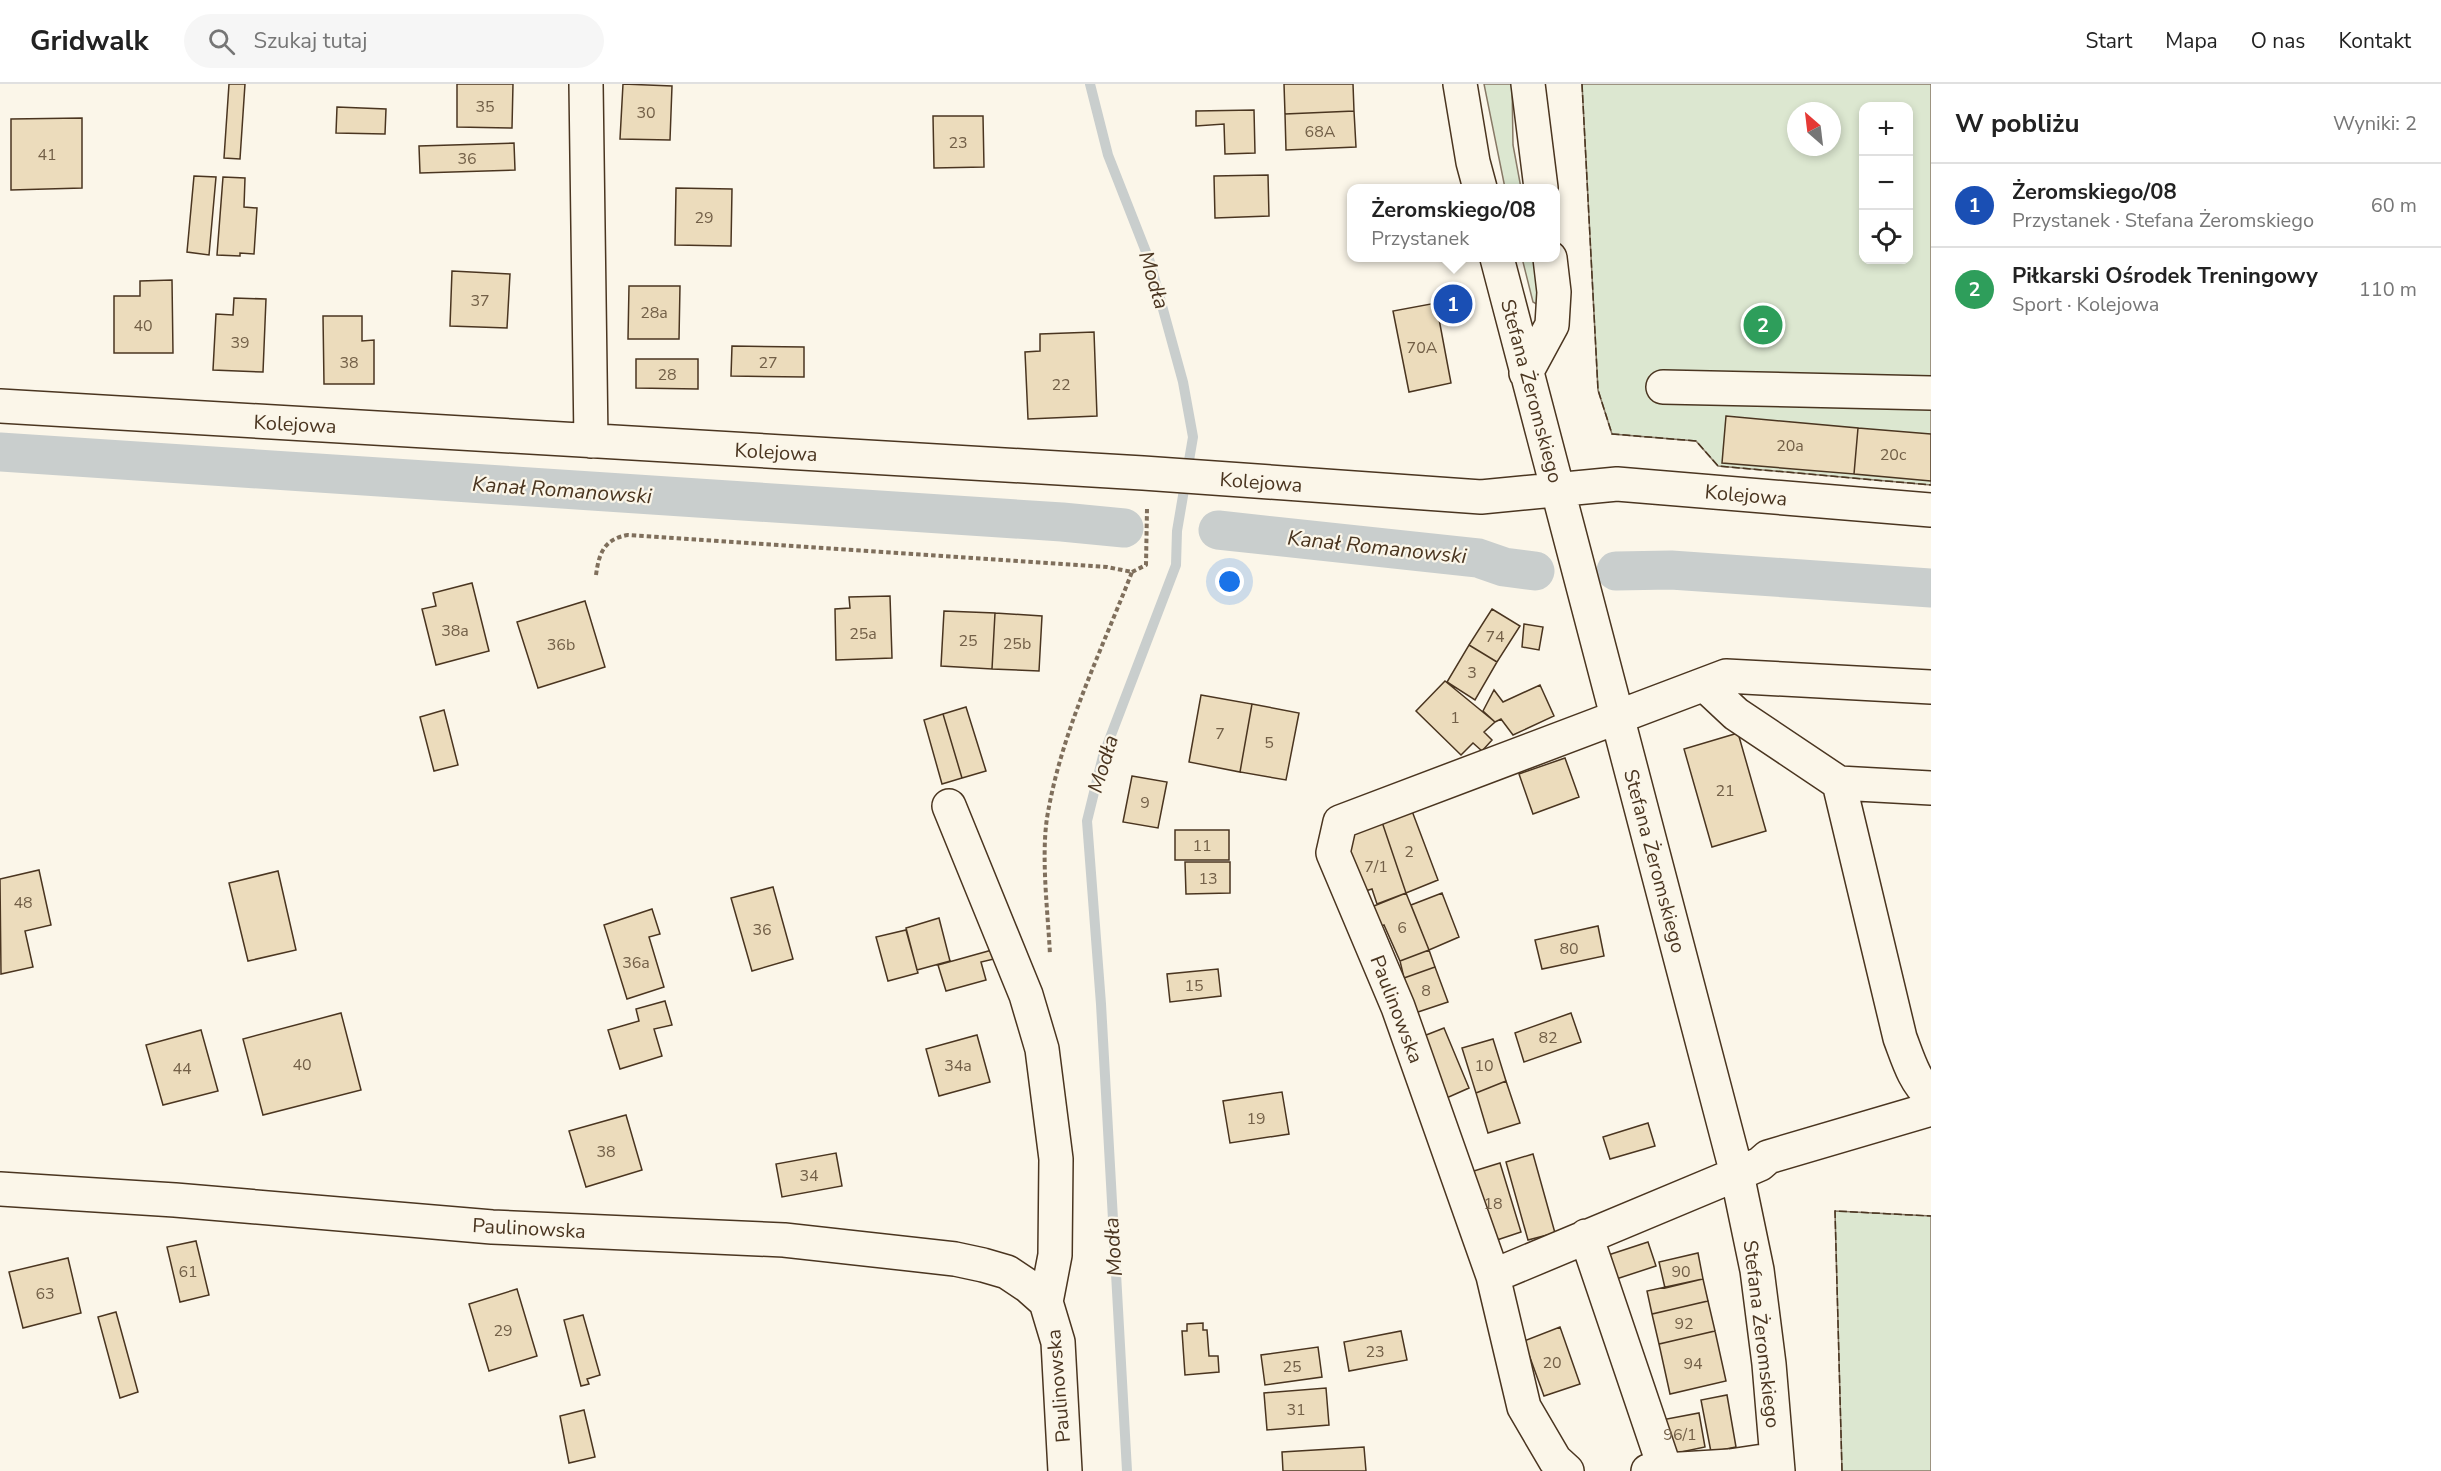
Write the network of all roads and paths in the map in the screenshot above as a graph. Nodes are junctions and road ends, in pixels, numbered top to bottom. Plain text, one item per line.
1 (586, 84) edge
2 (1460, 84) edge
3 (1528, 84) edge
4 (1479, 184) edge
5 (1540, 184) edge
6 (1498, 262) edge
7 (1550, 262) edge
8 (1526, 373) junction
9 (1663, 387) dead end
10 (1931, 393) edge
11 (0, 406) edge
12 (591, 441) junction
13 (1145, 486) junction
14 (1559, 490) junction
15 (1931, 510) edge
16 (1132, 572) junction
17 (596, 575) dead end
18 (1705, 685) junction
19 (1931, 687) edge
20 (1617, 717) junction
21 (1839, 783) junction
22 (1931, 788) edge
23 (949, 806) dead end
24 (1051, 965) dead end
25 (1931, 1096) edge
26 (1931, 1109) edge
27 (1737, 1174) junction
28 (0, 1189) edge
29 (1586, 1236) junction
30 (1492, 1276) junction
31 (1046, 1302) junction
32 (1778, 1465) edge
33 (1657, 1470) edge
34 (1065, 1471) edge
35 (1567, 1471) edge

1 - 12 street
2 - 4 street
3 - 5 street
6 - 8 street, Stefana Żeromskiego
7 - 8 street
8 - 14 street, Stefana Żeromskiego
9 - 10 street
11 - 12 street, Kolejowa
12 - 13 street, Kolejowa
13 - 14 street, Kolejowa
13 - 16 path
14 - 15 street, Kolejowa
14 - 20 street, Stefana Żeromskiego
16 - 17 path
16 - 24 path
18 - 19 street
18 - 20 street
18 - 21 street
20 - 27 street, Stefana Żeromskiego
20 - 30 street, Paulinowska
21 - 22 street
21 - 25 street
23 - 31 street, Paulinowska
26 - 27 street
27 - 29 street
27 - 32 street, Stefana Żeromskiego
28 - 31 street, Paulinowska
29 - 30 street
29 - 33 street
30 - 35 street, Paulinowska
31 - 34 street, Paulinowska
32 - 33 street

